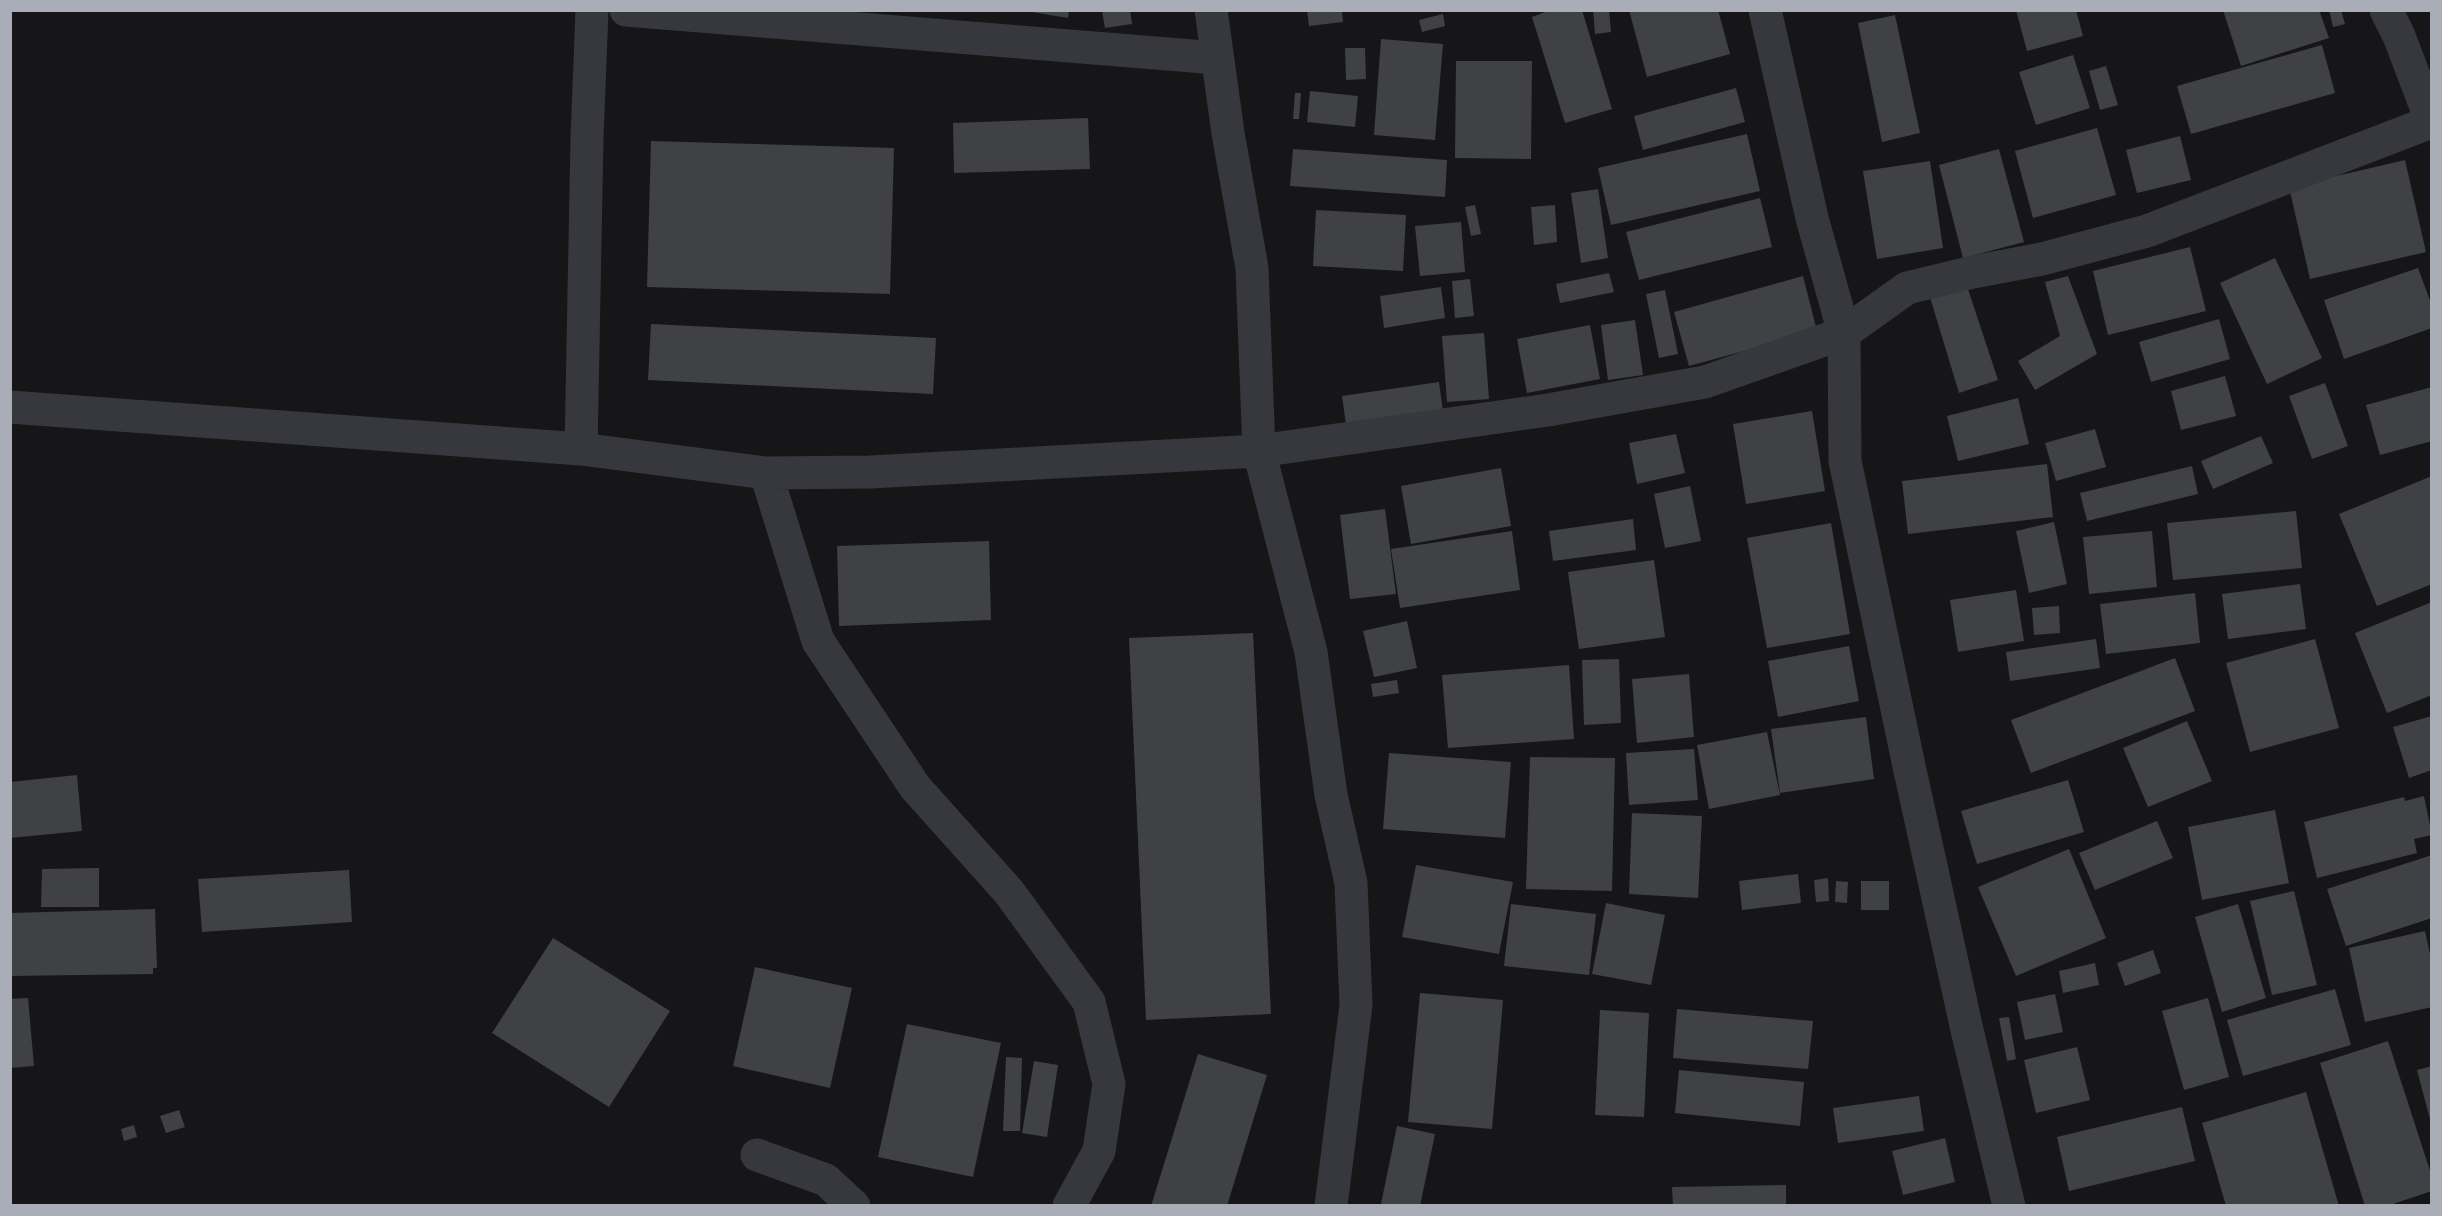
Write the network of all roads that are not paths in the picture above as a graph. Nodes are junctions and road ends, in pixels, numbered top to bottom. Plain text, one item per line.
1 (592, 10) edge
2 (626, 10) edge
3 (1211, 10) edge
4 (1765, 10) edge
5 (2386, 10) edge
6 (1217, 58) junction
7 (2431, 123) edge
8 (1844, 333) junction
9 (10, 407) edge
10 (581, 448) junction
11 (1258, 451) junction
12 (766, 473) junction
13 (757, 1155) dead end
14 (854, 1206) edge
15 (1069, 1206) edge
16 (1331, 1206) edge
17 (2009, 1206) edge

1 - 10 street
2 - 6 street
3 - 6 street
4 - 8 street
5 - 7 street
6 - 11 street
7 - 8 street
8 - 11 street
8 - 17 street
9 - 10 street
10 - 12 street
11 - 12 street
11 - 16 street
12 - 15 street
13 - 14 street

